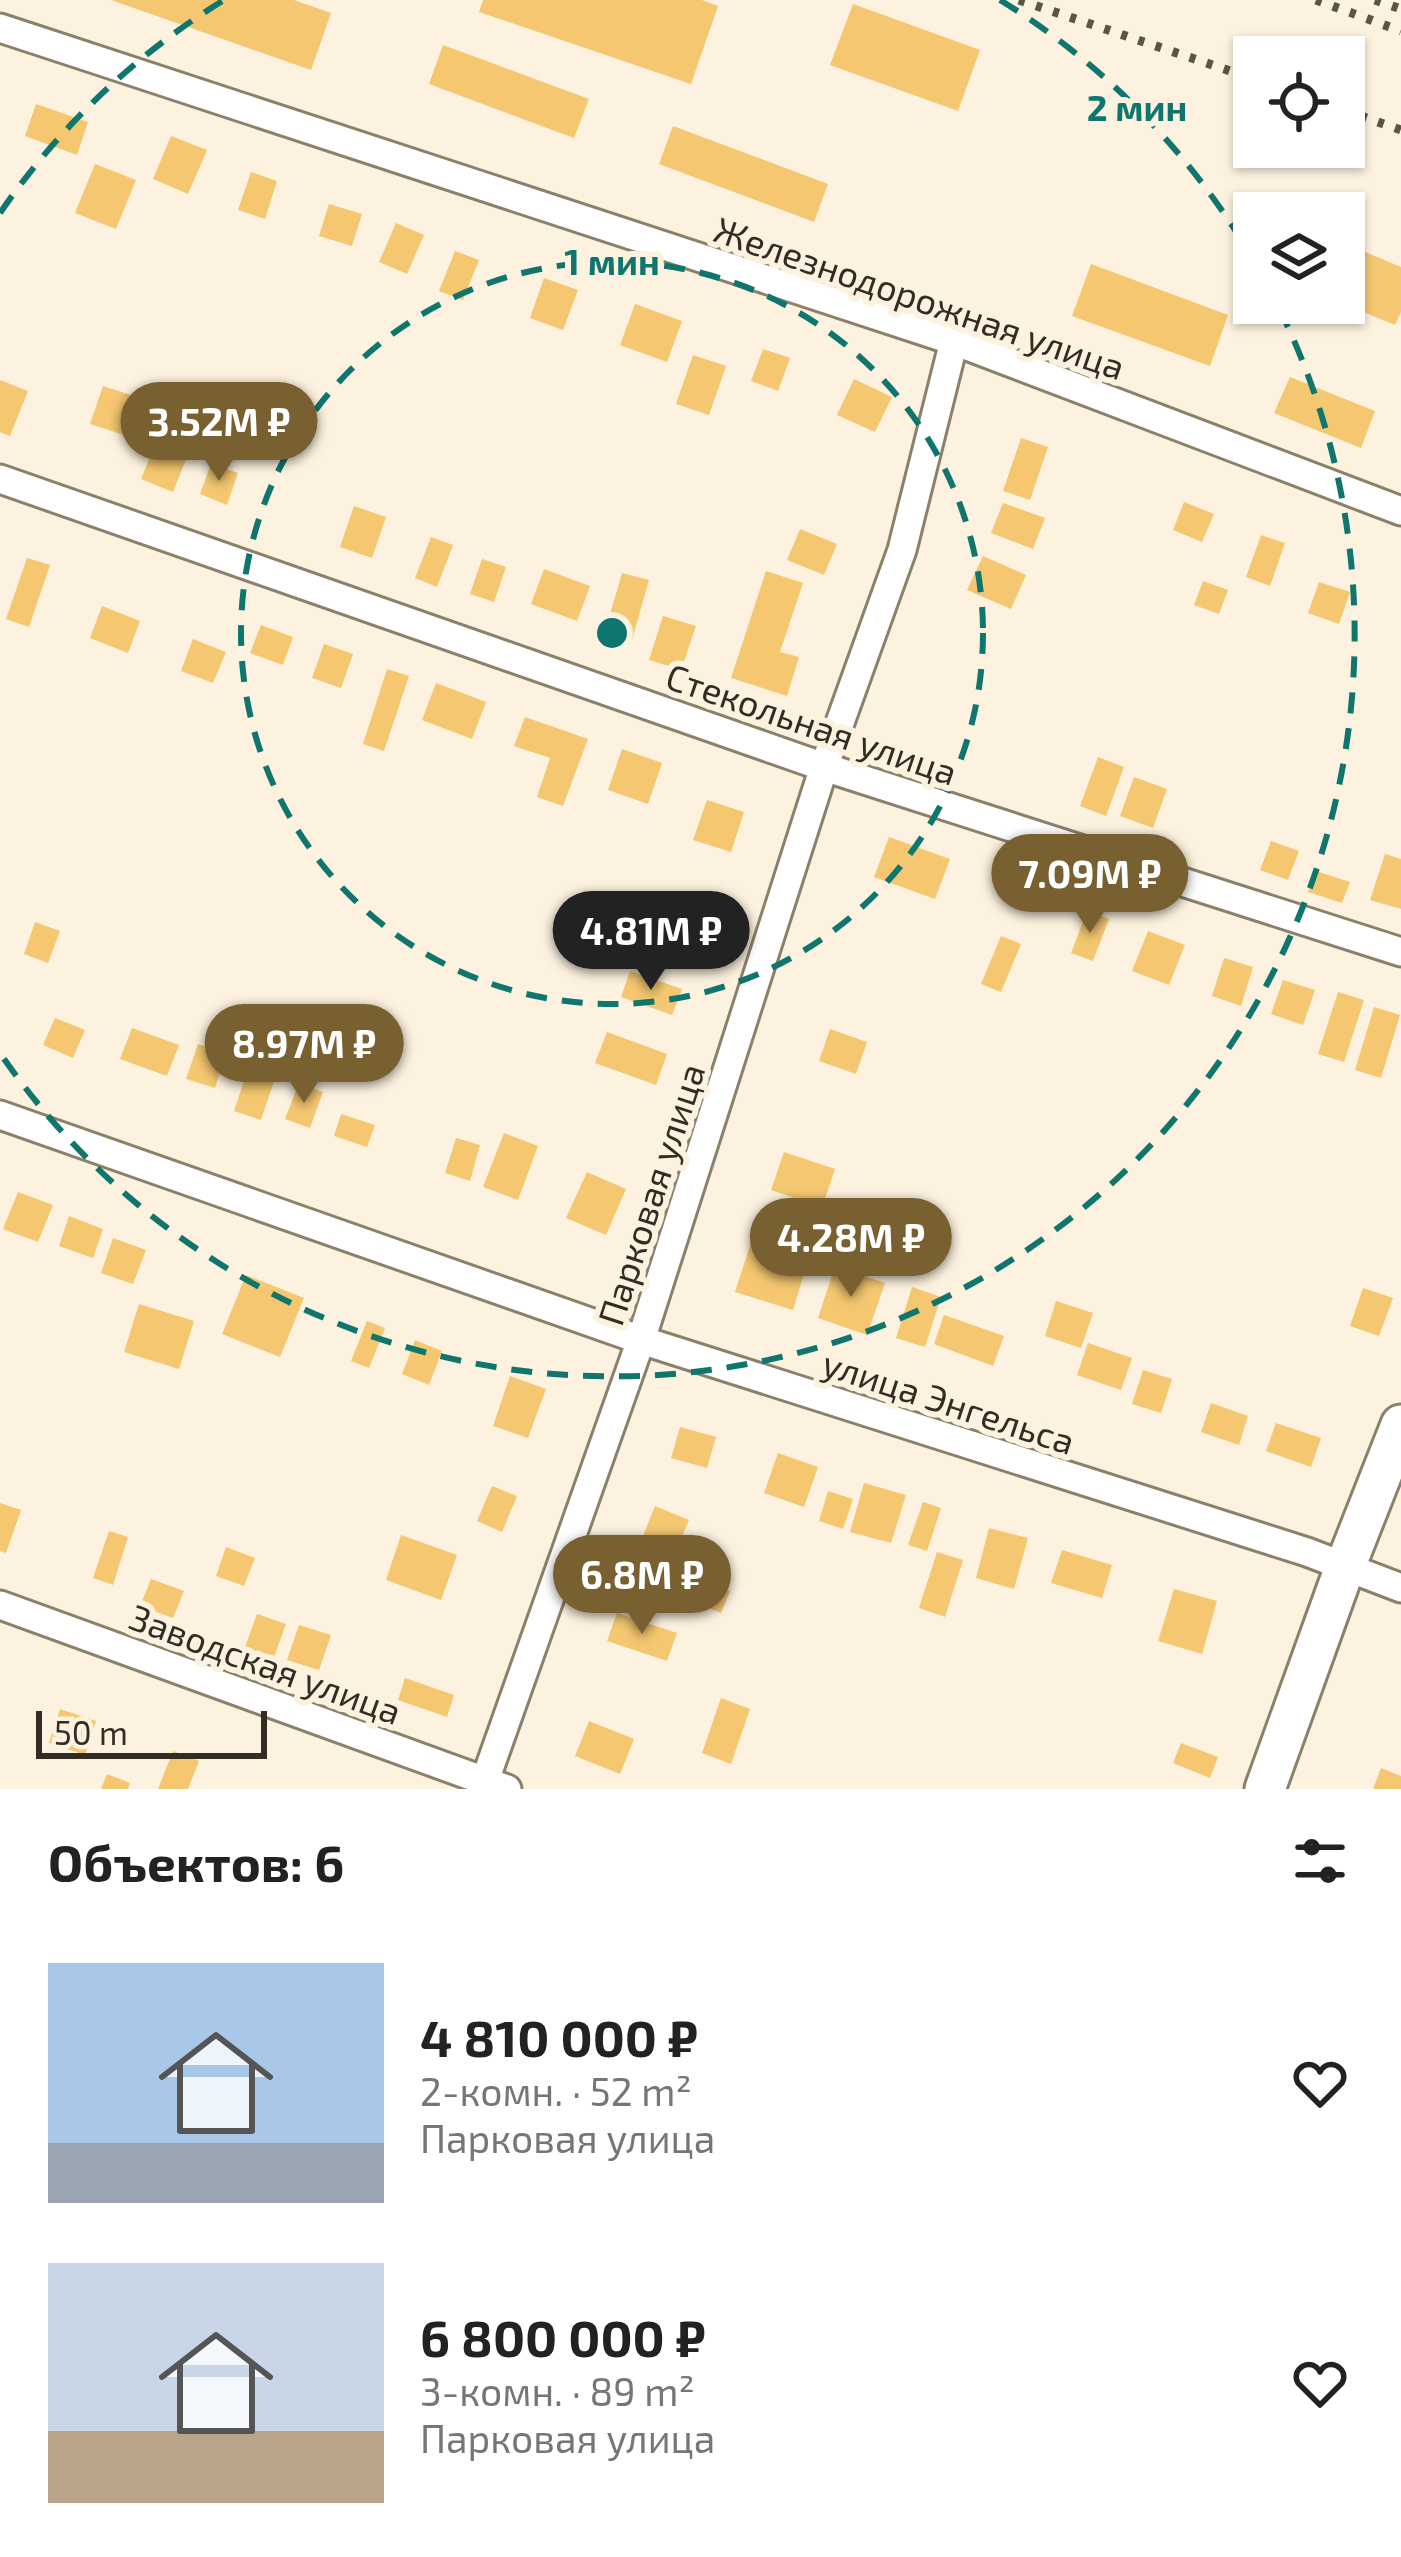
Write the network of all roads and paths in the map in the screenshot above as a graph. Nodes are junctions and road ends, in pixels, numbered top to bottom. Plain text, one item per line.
1 (0, 28) edge
2 (954, 341) junction
3 (0, 479) edge
4 (1401, 511) edge
5 (824, 767) junction
6 (1401, 952) edge
7 (0, 1115) edge
8 (641, 1340) junction
9 (1401, 1425) edge
10 (1345, 1567) junction
11 (1401, 1588) edge
12 (0, 1605) edge
13 (491, 1786) edge
14 (1265, 1789) edge

1 - 2 street, Железнодорожная улица
2 - 4 street, Железнодорожная улица
2 - 5 street, Парковая улица
3 - 5 street, Стекольная улица
5 - 6 street, Стекольная улица
5 - 8 street, Парковая улица
7 - 8 street, улица Энгельса
8 - 10 street, улица Энгельса
8 - 13 street, Парковая улица
9 - 10 main road
10 - 11 street, улица Энгельса
10 - 14 main road
12 - 13 street, Заводская улица

